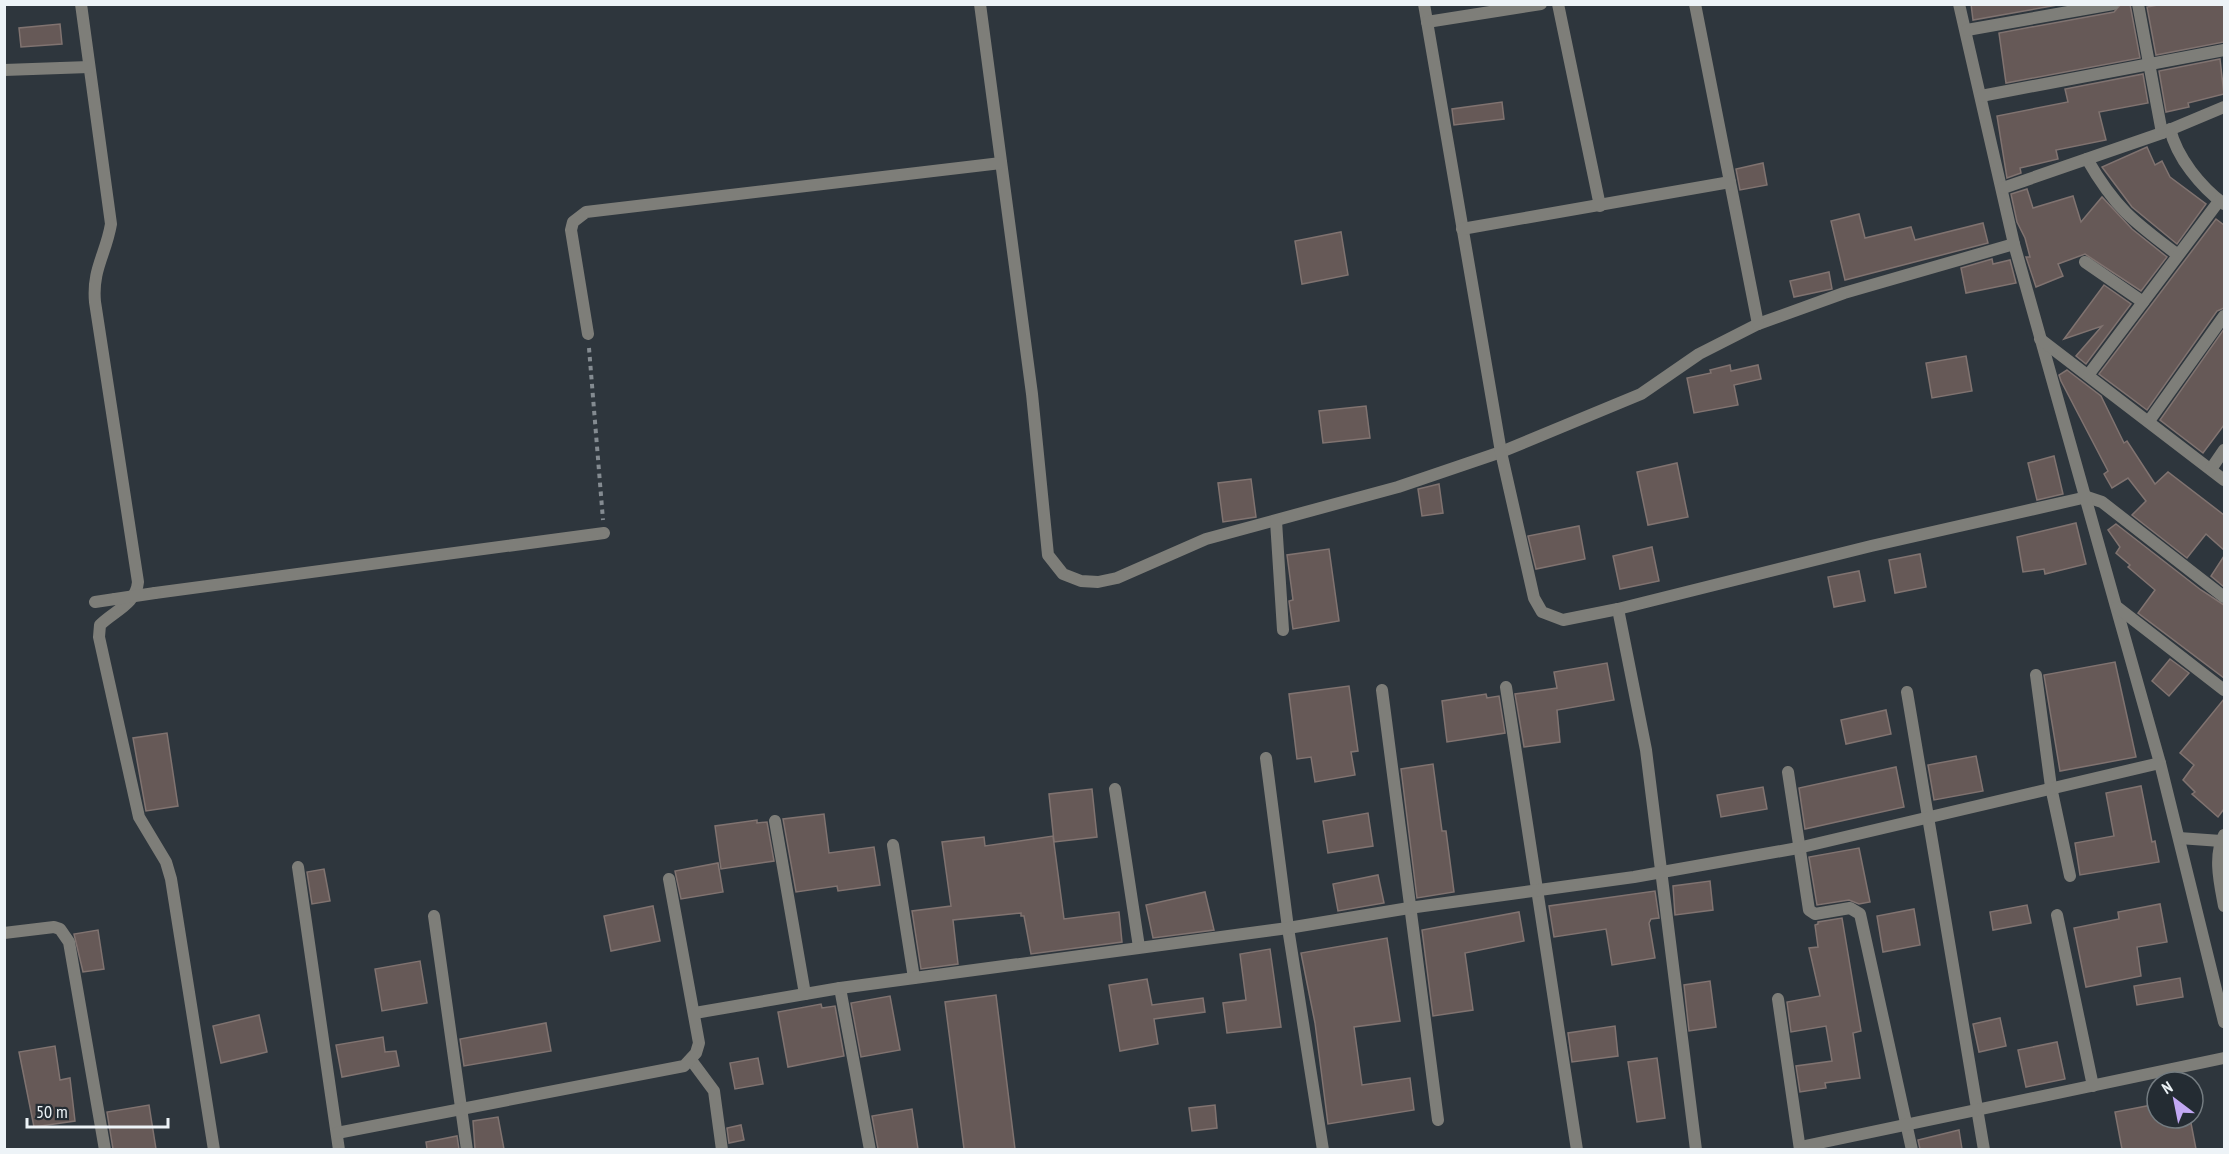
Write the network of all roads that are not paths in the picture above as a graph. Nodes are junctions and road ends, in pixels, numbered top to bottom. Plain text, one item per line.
1 (81, 4) edge
2 (980, 4) edge
3 (1424, 4) edge
4 (1541, 4) edge
5 (1558, 4) edge
6 (1695, 4) edge
7 (1959, 4) edge
8 (2113, 4) edge
9 (2138, 4) edge
10 (1427, 22) junction
11 (1966, 30) junction
12 (2224, 50) edge
13 (2148, 64) junction
14 (89, 67) junction
15 (4, 70) edge
16 (1981, 96) junction
17 (2224, 107) edge
18 (2166, 131) junction
19 (2087, 159) junction
20 (1001, 163) junction
21 (1730, 182) junction
22 (2003, 188) junction
23 (2222, 203) edge
24 (1600, 206) junction
25 (1462, 229) junction
26 (2014, 244) junction
27 (2178, 255) junction
28 (2085, 262) dead end
29 (2143, 302) junction
30 (2224, 316) edge
31 (1758, 324) junction
32 (588, 334) road end
33 (2040, 339) junction
34 (2089, 374) junction
35 (2149, 421) junction
36 (2224, 450) edge
37 (1501, 452) junction
38 (2211, 469) junction
39 (2224, 480) edge
40 (2087, 497) junction
41 (1276, 521) junction
42 (604, 533) road end
43 (2224, 597) edge
44 (95, 602) dead end
45 (2117, 607) junction
46 (1618, 609) junction
47 (1283, 630) dead end
48 (2036, 675) dead end
49 (1506, 687) dead end
50 (2224, 689) edge
51 (1382, 690) dead end
52 (1907, 692) dead end
53 (1266, 758) dead end
54 (2160, 763) junction
55 (1788, 772) dead end
56 (2051, 787) junction
57 (1115, 789) dead end
58 (1927, 816) junction
59 (775, 821) dead end
60 (2179, 838) junction
61 (2223, 838) edge
62 (893, 845) dead end
63 (1798, 848) junction
64 (298, 867) dead end
65 (1662, 872) junction
66 (2221, 875) edge
67 (2070, 876) dead end
68 (669, 879) dead end
69 (1539, 891) junction
70 (2224, 906) edge
71 (1409, 908) junction
72 (2057, 915) dead end
73 (434, 916) dead end
74 (1288, 928) junction
75 (4, 933) edge
76 (1138, 947) junction
77 (914, 978) junction
78 (840, 988) junction
79 (805, 994) junction
80 (1778, 999) dead end
81 (695, 1013) junction
82 (2224, 1022) edge
83 (2224, 1058) edge
84 (691, 1060) junction
85 (2093, 1086) junction
86 (461, 1110) junction
87 (1977, 1111) junction
88 (1438, 1120) dead end
89 (1908, 1126) junction
90 (337, 1133) junction
91 (1800, 1148) edge
92 (105, 1149) edge
93 (214, 1149) edge
94 (339, 1149) edge
95 (467, 1149) edge
96 (722, 1149) edge
97 (870, 1149) edge
98 (1323, 1149) edge
99 (1577, 1149) edge
100 (1696, 1149) edge
101 (1912, 1149) edge
102 (1984, 1149) edge

1 - 14 street
2 - 20 street
3 - 10 street
4 - 10 street
5 - 24 street
6 - 21 street
7 - 11 street
8 - 11 street
9 - 13 street
10 - 25 street
11 - 16 street
12 - 13 street
13 - 16 street
13 - 18 street
14 - 15 street
14 - 93 street
16 - 22 street
17 - 18 street
18 - 19 street
18 - 23 street
19 - 22 street
19 - 27 street
20 - 32 street
20 - 41 street
21 - 24 street
21 - 31 street
22 - 26 street
23 - 27 street
24 - 25 street
25 - 37 street
26 - 31 street
26 - 33 street
27 - 29 street
28 - 29 street
29 - 34 street
30 - 35 street
31 - 37 street
33 - 34 street
33 - 40 street
34 - 35 street
35 - 38 street
36 - 38 street
37 - 41 street
37 - 46 street
38 - 39 street
40 - 43 street
40 - 45 street
40 - 46 street
41 - 47 street
42 - 44 street, bridge
45 - 50 street
45 - 54 street
46 - 65 street
48 - 56 street
49 - 69 street
51 - 71 street
52 - 58 street
53 - 74 street
54 - 56 street
54 - 60 street
55 - 63 street
56 - 58 street
56 - 67 street
57 - 76 street
58 - 63 street
58 - 87 street
59 - 79 street
60 - 61 street
60 - 82 street
61 - 66 street
62 - 77 street
63 - 65 street
63 - 89 street
64 - 90 street
65 - 69 street
65 - 100 street
66 - 70 street
68 - 81 street
69 - 71 street
69 - 99 street
71 - 74 street
71 - 88 street
72 - 85 street
73 - 86 street
74 - 76 street
74 - 98 street
75 - 92 street
76 - 77 street
77 - 78 street
78 - 79 street
78 - 97 street
79 - 81 street
80 - 91 street
81 - 84 street
83 - 85 street
84 - 86 street
84 - 96 street
85 - 87 street
86 - 90 street
86 - 95 street
87 - 89 street
87 - 102 street
89 - 91 street
89 - 101 street
90 - 94 street

